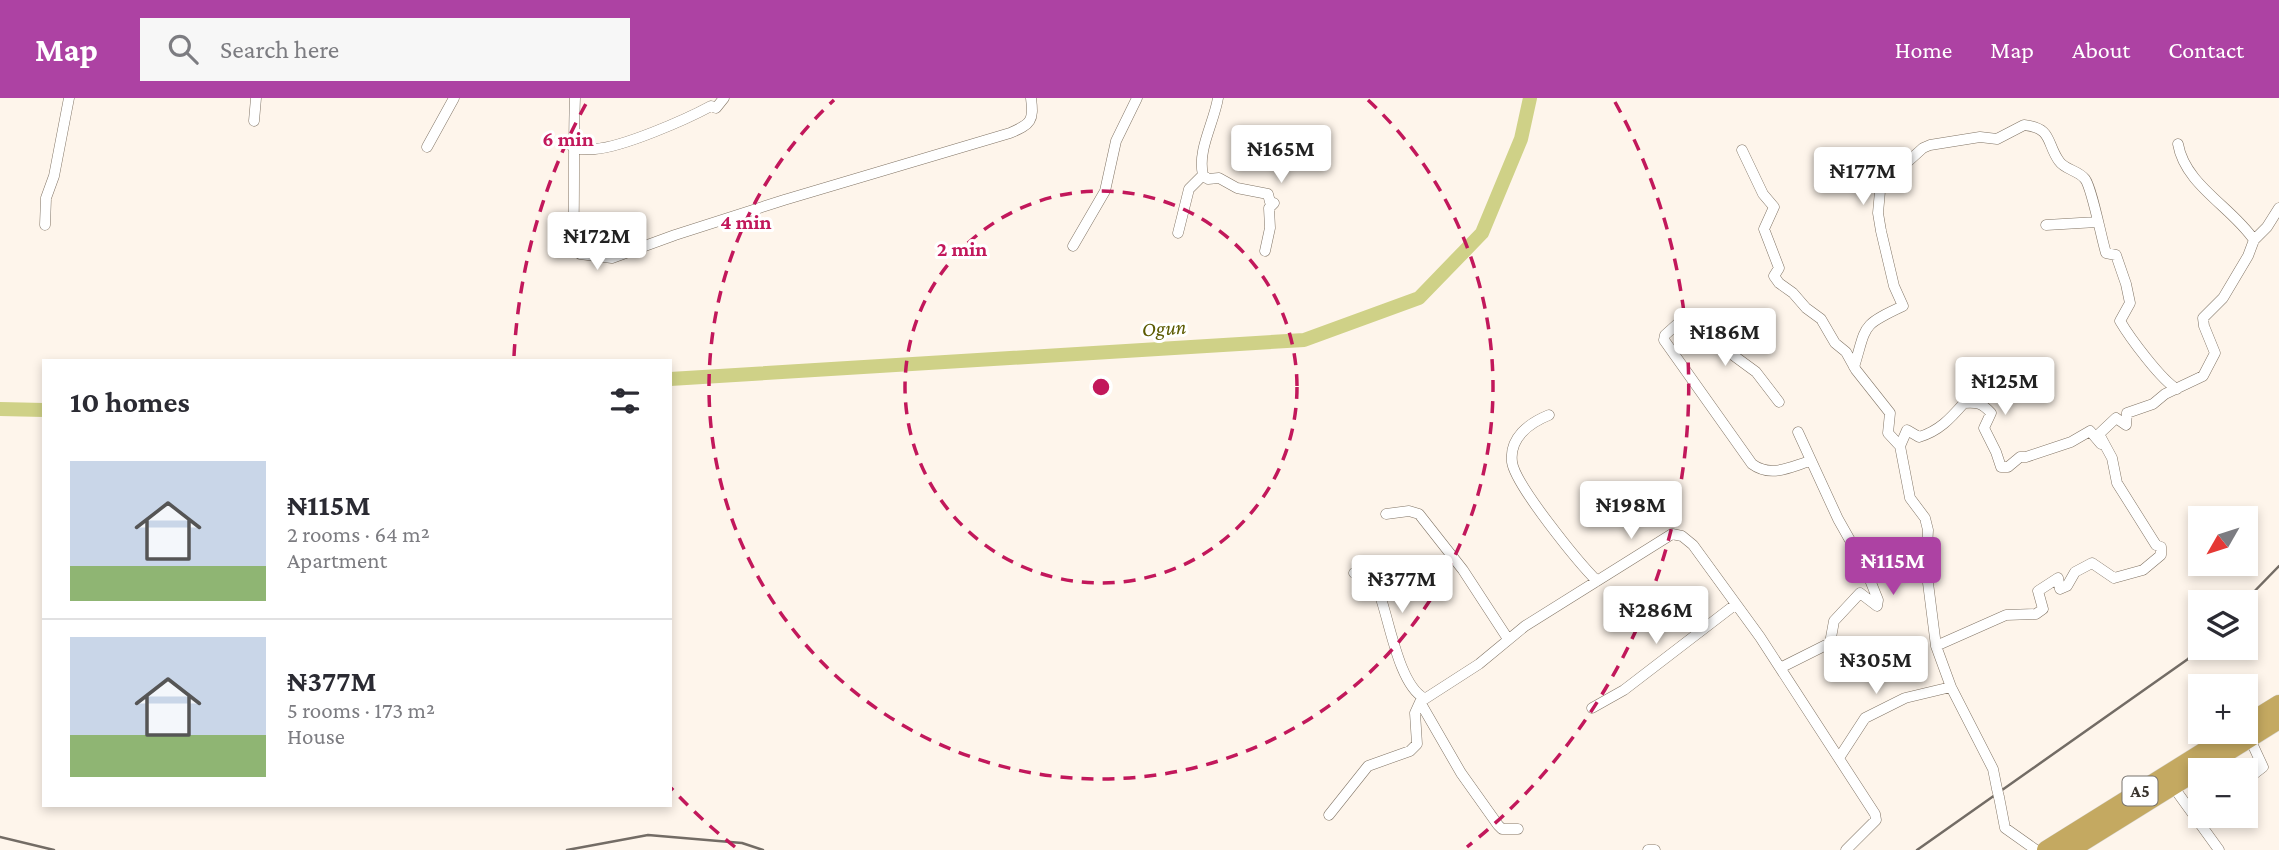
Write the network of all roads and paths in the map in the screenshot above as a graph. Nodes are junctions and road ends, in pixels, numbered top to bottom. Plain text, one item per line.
1 (69, 98) edge
2 (256, 98) edge
3 (453, 98) edge
4 (575, 98) edge
5 (724, 98) edge
6 (1031, 98) edge
7 (1137, 98) edge
8 (1218, 98) edge
9 (254, 121) dead end
10 (2178, 144) dead end
11 (426, 147) dead end
12 (573, 148) junction
13 (1742, 150) dead end
14 (1203, 175) junction
15 (2279, 208) edge
16 (2097, 222) junction
17 (45, 225) dead end
18 (2046, 225) dead end
19 (1178, 233) dead end
20 (2255, 240) junction
21 (1073, 246) dead end
22 (1265, 251) dead end
23 (1854, 367) junction
24 (2177, 389) junction
25 (1779, 402) dead end
26 (1549, 415) dead end
27 (1798, 432) dead end
28 (1900, 446) junction
29 (2112, 458) junction
30 (1810, 461) junction
31 (1385, 514) dead end
32 (1354, 573) dead end
33 (1597, 581) junction
34 (1735, 604) junction
35 (1508, 639) junction
36 (1936, 646) junction
37 (1780, 668) junction
38 (1951, 687) junction
39 (1422, 700) junction
40 (2279, 704) edge
41 (1592, 708) dead end
42 (2258, 720) edge
43 (2279, 720) edge
44 (2258, 727) edge
45 (2223, 744) edge
46 (2227, 744) edge
47 (1839, 758) junction
48 (2172, 785) junction
49 (2188, 804) edge
50 (1329, 815) dead end
51 (1518, 828) dead end
52 (2205, 828) edge
53 (1648, 850) edge
54 (1655, 850) edge
55 (1846, 850) edge
56 (2036, 850) edge
57 (2046, 850) edge
58 (2070, 850) edge
59 (2219, 850) edge

1 - 17 street
2 - 9 street
3 - 11 street
4 - 12 street
5 - 12 street
6 - 12 street
7 - 21 street
8 - 14 street
10 - 20 street
13 - 23 street
14 - 19 street
14 - 22 street
15 - 20 street
16 - 18 street
16 - 23 street
16 - 24 street
20 - 24 street
23 - 28 street
24 - 29 street
25 - 30 street
26 - 33 street
27 - 30 street
28 - 29 street
28 - 36 street
29 - 36 street
30 - 37 street
31 - 35 street
32 - 39 street
33 - 34 street
33 - 35 street
34 - 37 street
34 - 41 street
35 - 39 street
36 - 38 street
37 - 47 street
38 - 47 street
38 - 56 street
39 - 50 street
39 - 51 street
40 - 42 highway, A5
43 - 44 highway, A5
45 - 57 highway, A5
46 - 48 highway, A5
47 - 55 street
48 - 49 street
48 - 58 highway, A5
52 - 59 street
53 - 54 street

